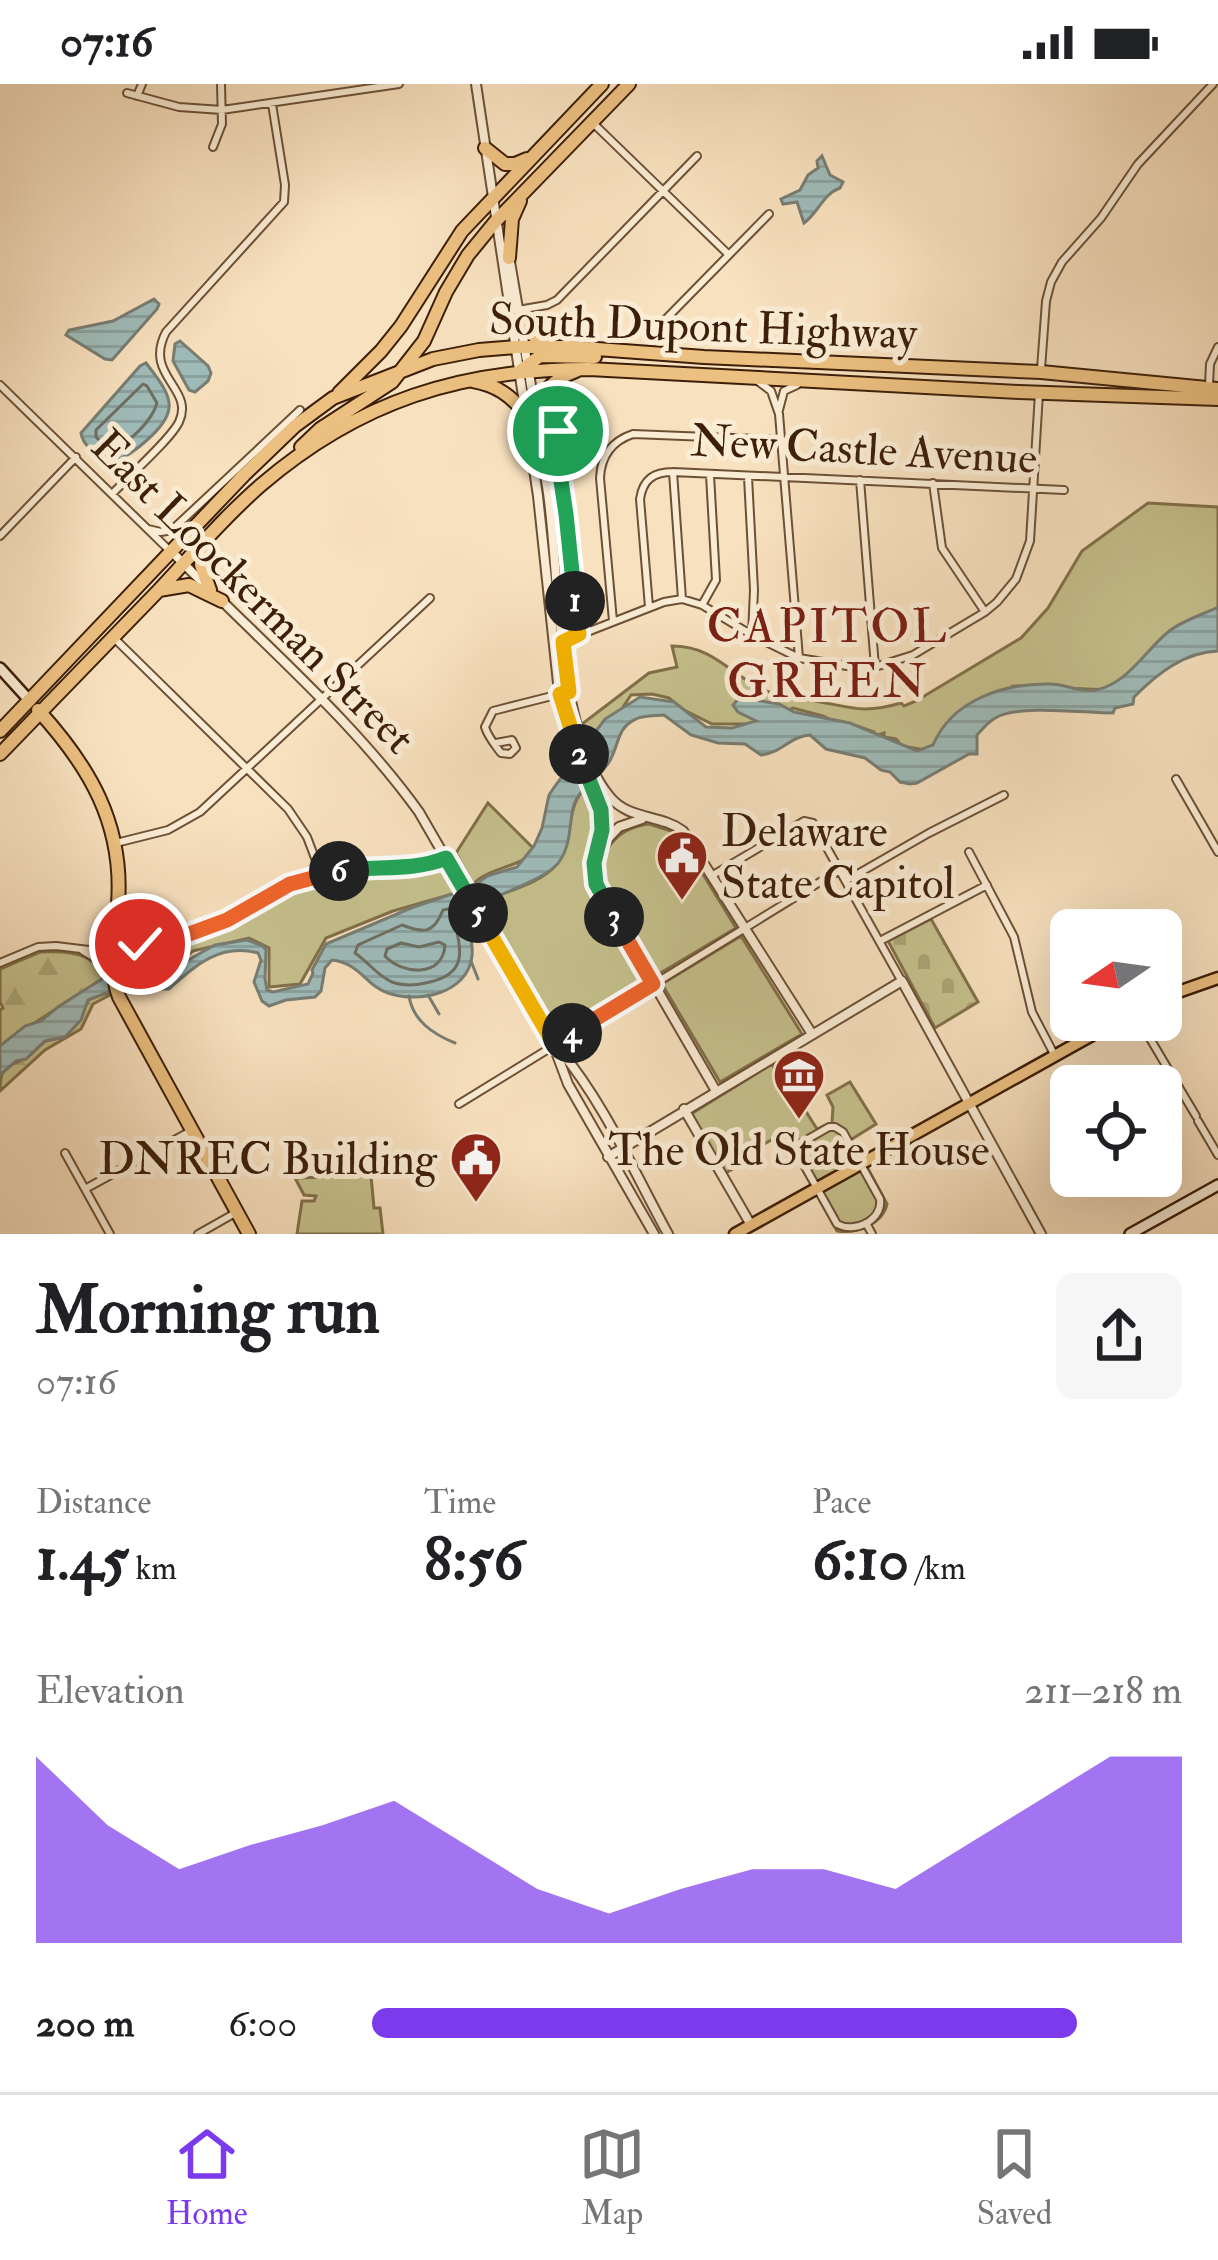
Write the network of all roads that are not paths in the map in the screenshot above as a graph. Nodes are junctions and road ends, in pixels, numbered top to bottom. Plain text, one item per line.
1 (142, 84) edge
2 (221, 84) edge
3 (399, 84) edge
4 (476, 84) edge
5 (602, 84) edge
6 (629, 84) edge
7 (1214, 84) edge
8 (127, 93) dead end
9 (137, 97) junction
10 (589, 98) junction
11 (272, 104) junction
12 (222, 110) junction
13 (592, 122) junction
14 (214, 147) dead end
15 (485, 148) junction
16 (697, 155) dead end
17 (533, 156) junction
18 (526, 190) junction
19 (663, 191) junction
20 (494, 197) junction
21 (770, 214) dead end
22 (498, 219) junction
23 (467, 255) junction
24 (729, 255) junction
25 (509, 258) junction
26 (519, 315) junction
27 (659, 326) dead end
28 (520, 347) junction
29 (1218, 347) edge
30 (581, 348) junction
31 (704, 357) junction
32 (526, 369) junction
33 (589, 369) junction
34 (402, 370) junction
35 (751, 377) junction
36 (815, 381) junction
37 (454, 382) junction
38 (0, 385) edge
39 (1043, 386) junction
40 (1215, 392) edge
41 (333, 398) junction
42 (588, 399) dead end
43 (300, 410) dead end
44 (779, 414) junction
45 (530, 415) junction
46 (782, 440) junction
47 (76, 458) junction
48 (673, 472) junction
49 (710, 474) junction
50 (748, 476) junction
51 (785, 477) junction
52 (860, 480) junction
53 (933, 483) junction
54 (261, 485) junction
55 (1034, 489) junction
56 (1064, 490) dead end
57 (111, 492) junction
58 (563, 492) junction
59 (548, 494) junction
60 (0, 520) edge
61 (8, 527) junction
62 (148, 528) junction
63 (0, 536) edge
64 (208, 539) junction
65 (172, 552) junction
66 (184, 564) junction
67 (210, 590) junction
68 (158, 591) junction
69 (430, 598) dead end
70 (682, 599) junction
71 (222, 602) junction
72 (702, 605) junction
73 (649, 607) junction
74 (985, 612) junction
75 (613, 621) junction
76 (579, 634) junction
77 (752, 635) junction
78 (113, 637) junction
79 (558, 643) junction
80 (799, 658) junction
81 (875, 667) junction
82 (0, 668) edge
83 (565, 693) junction
84 (321, 697) junction
85 (29, 700) junction
86 (40, 712) junction
87 (0, 731) edge
88 (496, 743) dead end
89 (0, 754) edge
90 (247, 768) junction
91 (1176, 779) dead end
92 (595, 782) junction
93 (1004, 795) dead end
94 (650, 817) junction
95 (113, 844) junction
96 (598, 850) junction
97 (1218, 852) edge
98 (969, 853) dead end
99 (446, 858) junction
100 (841, 869) junction
101 (321, 874) junction
102 (713, 875) junction
103 (847, 880) junction
104 (987, 885) junction
105 (746, 928) junction
106 (880, 940) junction
107 (112, 947) junction
108 (80, 950) junction
109 (0, 963) edge
110 (111, 972) junction
111 (1218, 978) edge
112 (902, 981) junction
113 (653, 984) junction
114 (1182, 991) edge
115 (812, 1034) junction
116 (1082, 1041) edge
117 (1151, 1041) edge
118 (554, 1044) junction
119 (1055, 1056) junction
120 (716, 1091) junction
121 (459, 1103) dead end
122 (578, 1103) junction
123 (968, 1104) junction
124 (684, 1109) junction
125 (604, 1117) junction
126 (191, 1131) junction
127 (622, 1149) junction
128 (65, 1153) dead end
129 (1218, 1155) edge
130 (608, 1156) junction
131 (861, 1164) junction
132 (1218, 1185) edge
133 (818, 1188) junction
134 (86, 1189) junction
135 (237, 1212) junction
136 (866, 1223) junction
137 (753, 1230) edge
138 (110, 1234) edge
139 (198, 1234) edge
140 (249, 1234) edge
141 (654, 1234) edge
142 (668, 1234) edge
143 (735, 1234) edge
144 (872, 1234) edge
145 (1041, 1234) edge
146 (1130, 1234) edge

1 - 9 street
2 - 12 street
3 - 11 street
4 - 15 street
5 - 10 highway
6 - 13 highway
7 - 39 street
8 - 9 street
9 - 12 street
10 - 13 highway
10 - 17 highway
11 - 12 street
11 - 57 street
12 - 14 street
13 - 18 highway
13 - 19 street
15 - 17 highway
15 - 20 street
16 - 19 street
17 - 20 highway
18 - 22 highway
18 - 25 highway
19 - 24 street
19 - 26 street
20 - 22 street
20 - 23 highway
20 - 41 highway
21 - 24 street
22 - 23 highway
22 - 25 street
22 - 28 street
23 - 34 highway
24 - 27 street
25 - 26 street
26 - 28 street
26 - 30 highway
28 - 30 highway, South Dupont Highway
28 - 32 street
28 - 34 highway, South Dupont Highway
29 - 40 street
30 - 31 highway, South Dupont Highway
31 - 32 highway
31 - 39 highway, South Dupont Highway
32 - 33 highway, South Dupont Highway
32 - 37 highway, South Dupont Highway
32 - 45 street
33 - 35 highway, South Dupont Highway
33 - 45 highway
34 - 41 highway, South Dupont Highway
34 - 54 highway
35 - 36 highway, South Dupont Highway
35 - 44 street
36 - 39 highway, South Dupont Highway
36 - 44 street
37 - 45 highway
37 - 54 highway, South Dupont Highway
38 - 47 street, East Loockerman Street
39 - 40 highway
39 - 40 highway
39 - 55 street
41 - 65 highway, South Dupont Highway
42 - 58 street
43 - 62 street
44 - 46 street
45 - 59 street
45 - 79 street
46 - 51 street
46 - 75 street
47 - 57 street, East Loockerman Street
47 - 61 street
48 - 49 street, New Castle Avenue
48 - 70 street
48 - 73 street, New Castle Avenue
49 - 50 street, New Castle Avenue
49 - 72 street
50 - 51 street, New Castle Avenue
50 - 77 street
51 - 52 street, New Castle Avenue
51 - 80 street
52 - 53 street, New Castle Avenue
52 - 81 street
53 - 55 street, New Castle Avenue
53 - 74 street
54 - 64 highway, South Dupont Highway
55 - 56 street, New Castle Avenue
55 - 74 street
57 - 62 street, East Loockerman Street
58 - 59 street
58 - 76 street
59 - 79 street
60 - 61 street
61 - 63 street
62 - 65 street, East Loockerman Street
64 - 66 highway, South Dupont Highway
64 - 67 highway
65 - 66 street, East Loockerman Street
65 - 85 highway, South Dupont Highway
66 - 67 street, East Loockerman Street
66 - 68 highway, South Dupont Highway
67 - 71 street, East Loockerman Street
68 - 71 highway
68 - 78 highway, South Dupont Highway
69 - 84 street
70 - 72 street
70 - 73 street
71 - 84 street, East Loockerman Street
72 - 77 street
73 - 75 street
74 - 81 street
75 - 76 street
76 - 79 street
77 - 80 street
78 - 86 highway, South Dupont Highway
78 - 90 street
79 - 83 street
80 - 81 street
82 - 85 main road
83 - 88 street
83 - 92 street
84 - 90 street
84 - 99 street, East Loockerman Street
85 - 86 highway
85 - 87 highway, South Dupont Highway
86 - 89 highway, South Dupont Highway
86 - 95 highway
90 - 95 street
90 - 101 street
91 - 97 street
92 - 94 street
92 - 96 street
93 - 103 street
94 - 96 street
94 - 102 street
95 - 107 highway
96 - 113 street
98 - 104 street
99 - 101 street
99 - 118 street, East Loockerman Street
100 - 102 street
100 - 103 street
100 - 105 street
101 - 107 street
102 - 105 street
103 - 106 street
104 - 106 street
104 - 119 street
105 - 113 street
105 - 115 street
106 - 112 street
107 - 108 street
107 - 110 highway
108 - 109 street
108 - 110 street
110 - 126 highway
111 - 114 main road
112 - 115 street
112 - 123 street
113 - 118 street
113 - 120 street
115 - 120 street
116 - 119 main road
117 - 129 street
118 - 121 street
118 - 122 street
118 - 125 street
119 - 123 main road
120 - 124 street
122 - 125 street
122 - 130 street
123 - 131 main road
123 - 145 street
124 - 127 street
124 - 137 street
125 - 127 street
126 - 134 street
126 - 135 highway
127 - 130 street
127 - 142 street
128 - 134 street
130 - 141 street
131 - 133 main road
131 - 133 street
131 - 136 street
132 - 146 main road
133 - 136 street
133 - 137 main road
134 - 138 street
135 - 139 street
135 - 140 highway
136 - 144 street
137 - 143 main road

